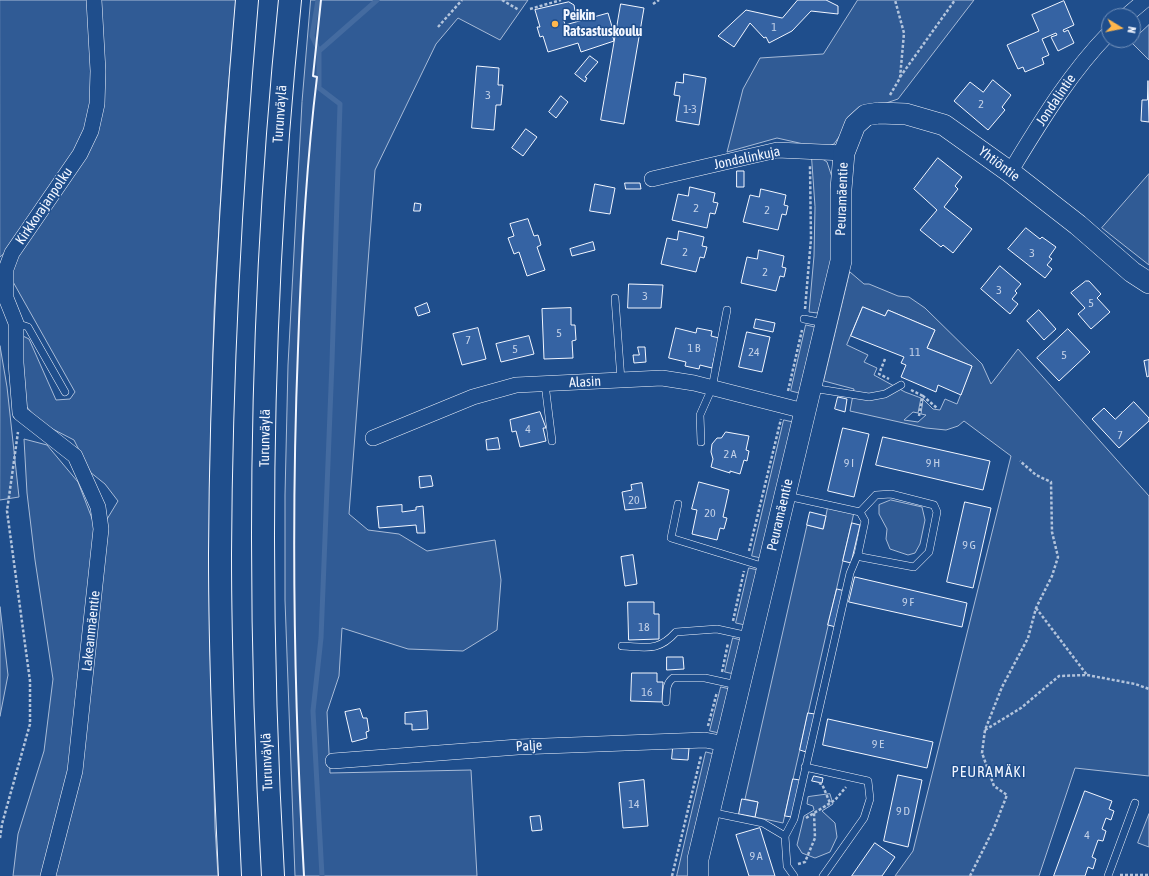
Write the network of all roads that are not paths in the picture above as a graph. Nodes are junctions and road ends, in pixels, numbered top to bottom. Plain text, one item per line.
1 (94, 0) edge
2 (248, 0) edge
3 (290, 0) edge
4 (1145, 0) edge
5 (1136, 8) edge
6 (1101, 41) edge
7 (844, 153) junction
8 (1010, 172) junction
9 (652, 179) dead end
10 (1149, 283) edge
11 (615, 298) dead end
12 (727, 310) dead end
13 (804, 319) road end
14 (16, 323) junction
15 (826, 323) junction
16 (621, 380) junction
17 (545, 384) junction
18 (901, 385) dead end
19 (712, 388) junction
20 (810, 388) junction
21 (65, 392) dead end
22 (794, 409) junction
23 (20, 413) joint
24 (373, 438) dead end
25 (552, 441) dead end
26 (701, 442) dead end
27 (785, 496) junction
28 (678, 504) dead end
29 (860, 512) junction
30 (858, 554) junction
31 (767, 568) junction
32 (751, 637) junction
33 (622, 646) dead end
34 (730, 683) junction
35 (666, 702) dead end
36 (726, 744) junction
37 (333, 761) dead end
38 (805, 767) junction
39 (1136, 803) dead end
40 (710, 812) junction
41 (785, 836) junction
42 (48, 876) edge
43 (230, 876) edge
44 (273, 876) edge
45 (698, 876) edge
46 (794, 876) edge
47 (823, 876) edge
48 (1108, 876) edge

1 - 14 street, Kirkkorajanpolku
2 - 43 highway
3 - 44 highway, Turunväylä
4 - 5 street
6 - 8 street, Jondalintie
7 - 8 street, Yhtiöntie
7 - 9 street, Jondalinkuja
7 - 15 street, Peuramäentie
8 - 10 street, Yhtiöntie
11 - 16 lane
12 - 19 lane
13 - 15 lane
14 - 21 lane
14 - 23 street, Kirkkorajanpolku
15 - 20 street, Peuramäentie
16 - 17 street, Alasin
16 - 19 street, Alasin
17 - 24 street, Alasin
17 - 25 lane
18 - 20 lane
19 - 22 street, Alasin
19 - 26 lane
20 - 22 street, Peuramäentie
22 - 27 street, Peuramäentie
23 - 42 street, Lakeanmäentie
27 - 29 lane
27 - 31 street, Peuramäentie
28 - 31 lane
29 - 30 lane
29 - 30 lane
30 - 38 lane
31 - 32 street, Peuramäentie
32 - 33 lane
32 - 34 street, Peuramäentie
34 - 35 lane
34 - 36 street, Peuramäentie
36 - 37 street, Palje
36 - 40 street, Peuramäentie
38 - 41 lane
38 - 47 lane
39 - 48 lane
40 - 41 lane
40 - 45 street, Peuramäentie
41 - 46 lane

